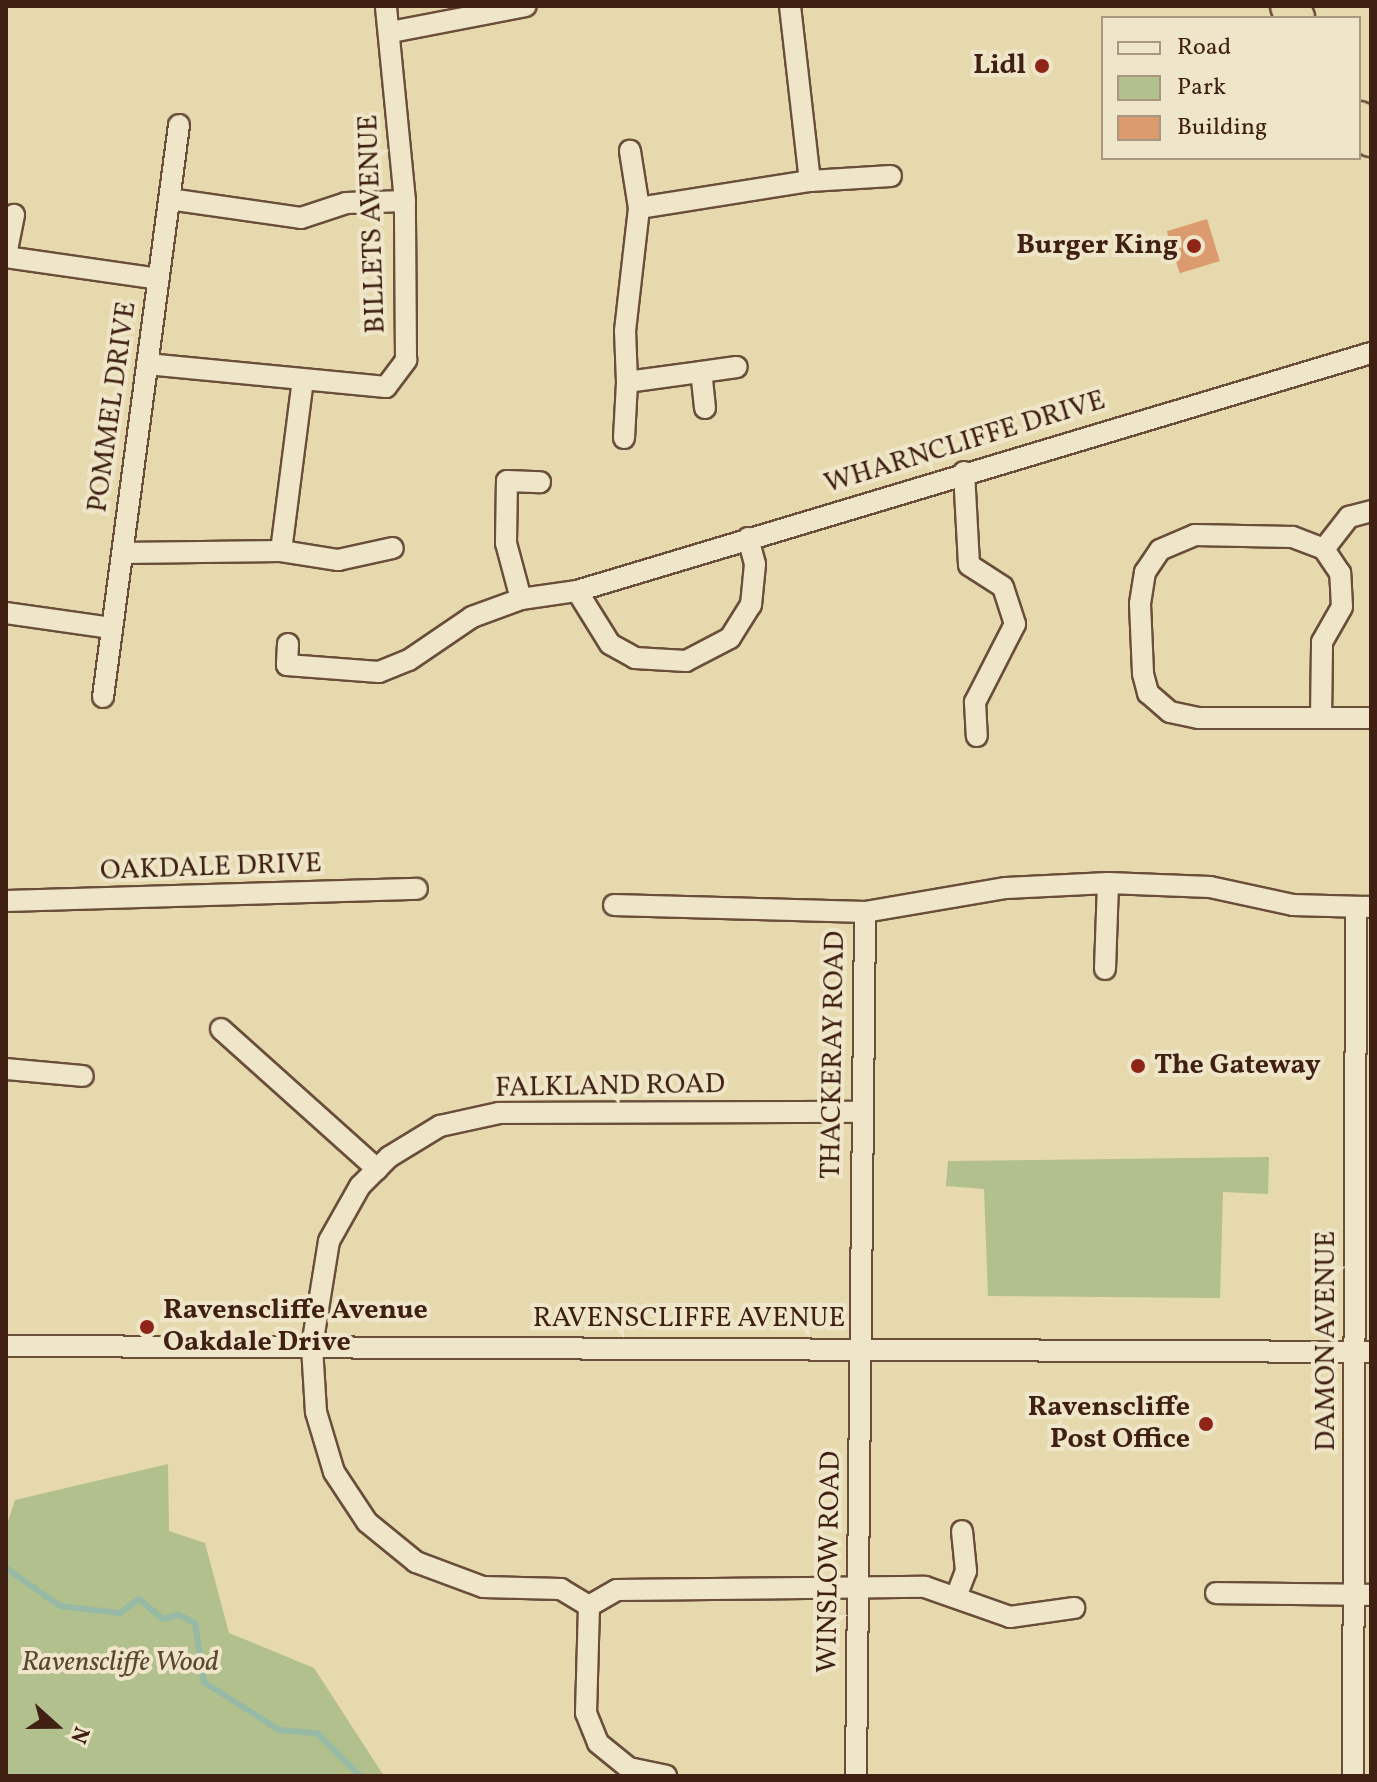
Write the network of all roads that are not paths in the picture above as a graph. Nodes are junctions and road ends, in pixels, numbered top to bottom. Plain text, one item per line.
1 (386, 6) edge
2 (526, 6) edge
3 (790, 6) edge
4 (391, 32) junction
5 (179, 125) dead end
6 (630, 151) dead end
7 (891, 176) dead end
8 (810, 181) junction
9 (169, 199) junction
10 (405, 201) junction
11 (639, 208) junction
12 (14, 215) dead end
13 (6, 256) edge
14 (158, 279) junction
15 (1371, 353) edge
16 (147, 364) junction
17 (737, 367) dead end
18 (701, 372) junction
19 (303, 380) junction
20 (627, 382) junction
21 (705, 408) dead end
22 (624, 438) dead end
23 (964, 472) junction
24 (540, 482) dead end
25 (1371, 511) edge
26 (748, 538) junction
27 (393, 548) dead end
28 (1324, 549) junction
29 (281, 551) junction
30 (122, 553) junction
31 (577, 591) junction
32 (521, 599) junction
33 (6, 613) edge
34 (112, 628) junction
35 (288, 644) dead end
36 (103, 697) dead end
37 (1321, 718) junction
38 (1371, 718) edge
39 (977, 736) dead end
40 (1108, 883) junction
41 (417, 889) dead end
42 (6, 901) edge
43 (614, 905) dead end
44 (1364, 907) edge
45 (865, 912) junction
46 (1105, 969) dead end
47 (221, 1029) dead end
48 (6, 1069) edge
49 (83, 1076) dead end
50 (1363, 1110) edge
51 (861, 1112) junction
52 (377, 1169) junction
53 (6, 1346) edge
54 (312, 1346) junction
55 (860, 1348) junction
56 (1363, 1352) edge
57 (962, 1531) dead end
58 (857, 1589) junction
59 (1216, 1593) dead end
60 (1362, 1595) edge
61 (956, 1597) junction
62 (589, 1606) junction
63 (1074, 1608) dead end
64 (666, 1776) edge
65 (856, 1776) edge
66 (1353, 1776) edge

1 - 4 street, BILLETS AVENUE
2 - 4 street
3 - 8 street
4 - 10 street, BILLETS AVENUE
5 - 9 street, POMMEL DRIVE
6 - 11 street
7 - 8 street
8 - 11 street
9 - 10 street
9 - 14 street, POMMEL DRIVE
10 - 19 street, BILLETS AVENUE
11 - 20 street
12 - 13 street
13 - 14 street
14 - 16 street, POMMEL DRIVE
15 - 23 street, WHARNCLIFFE DRIVE
16 - 19 street, BILLETS AVENUE
16 - 30 street, POMMEL DRIVE
17 - 18 street
18 - 20 street
18 - 21 street
19 - 29 street
20 - 22 street
23 - 26 street, WHARNCLIFFE DRIVE
23 - 39 street
24 - 32 street
25 - 28 street
26 - 31 street, WHARNCLIFFE DRIVE
26 - 31 street
27 - 29 street
28 - 37 street
28 - 37 street
29 - 30 street
30 - 34 street, POMMEL DRIVE
31 - 32 street, WHARNCLIFFE DRIVE
32 - 35 street, WHARNCLIFFE DRIVE
33 - 34 street
34 - 36 street, POMMEL DRIVE
37 - 38 street
40 - 44 street, THACKERAY ROAD
40 - 45 street, THACKERAY ROAD
40 - 46 street
41 - 42 street, OAKDALE DRIVE
43 - 45 street
44 - 50 street, DAMON AVENUE
45 - 51 street, THACKERAY ROAD
47 - 52 street
48 - 49 street
50 - 56 street, DAMON AVENUE
51 - 52 street, FALKLAND ROAD
51 - 55 street, THACKERAY ROAD
52 - 54 street, FALKLAND ROAD
53 - 54 street, RAVENSCLIFFE AVENUE
54 - 55 street, RAVENSCLIFFE AVENUE
54 - 62 street, FALKLAND ROAD
55 - 56 street, RAVENSCLIFFE AVENUE
55 - 58 street, WINSLOW ROAD
56 - 60 street, DAMON AVENUE
57 - 61 street
58 - 61 street
58 - 62 street
58 - 65 street, WINSLOW ROAD
59 - 60 street
60 - 66 street, DAMON AVENUE
61 - 63 street
62 - 64 street

